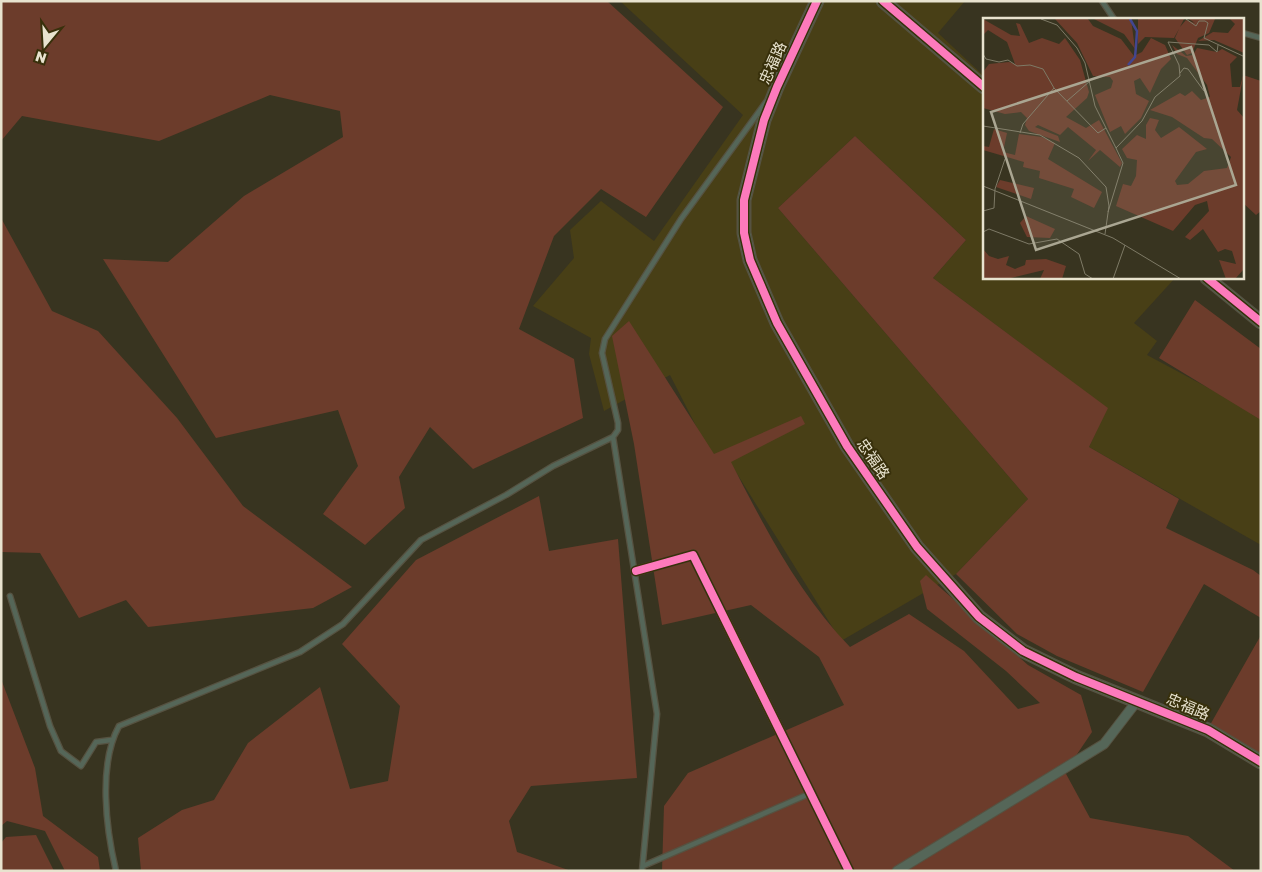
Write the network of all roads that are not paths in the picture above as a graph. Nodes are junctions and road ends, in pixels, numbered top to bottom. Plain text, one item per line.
1 (817, 1) edge
2 (883, 1) edge
3 (1102, 1) edge
4 (1113, 18) edge
5 (1244, 33) edge
6 (1261, 38) edge
7 (983, 86) edge
8 (777, 87) junction
9 (1208, 279) edge
10 (1261, 322) edge
11 (614, 437) junction
12 (636, 570) junction
13 (10, 596) dead end
14 (1137, 701) junction
15 (111, 740) junction
16 (1261, 762) edge
17 (811, 793) junction
18 (642, 868) edge
19 (116, 871) edge
20 (849, 871) edge
21 (897, 871) edge

1 - 8 street, 忠福路
2 - 7 street
3 - 4 lane
5 - 6 lane
8 - 11 lane
8 - 14 street, 忠福路
9 - 10 street
11 - 12 lane
11 - 15 lane
12 - 17 street
12 - 18 lane
13 - 15 lane
14 - 16 street, 忠福路
14 - 21 street
15 - 19 lane
17 - 18 lane
17 - 20 street

